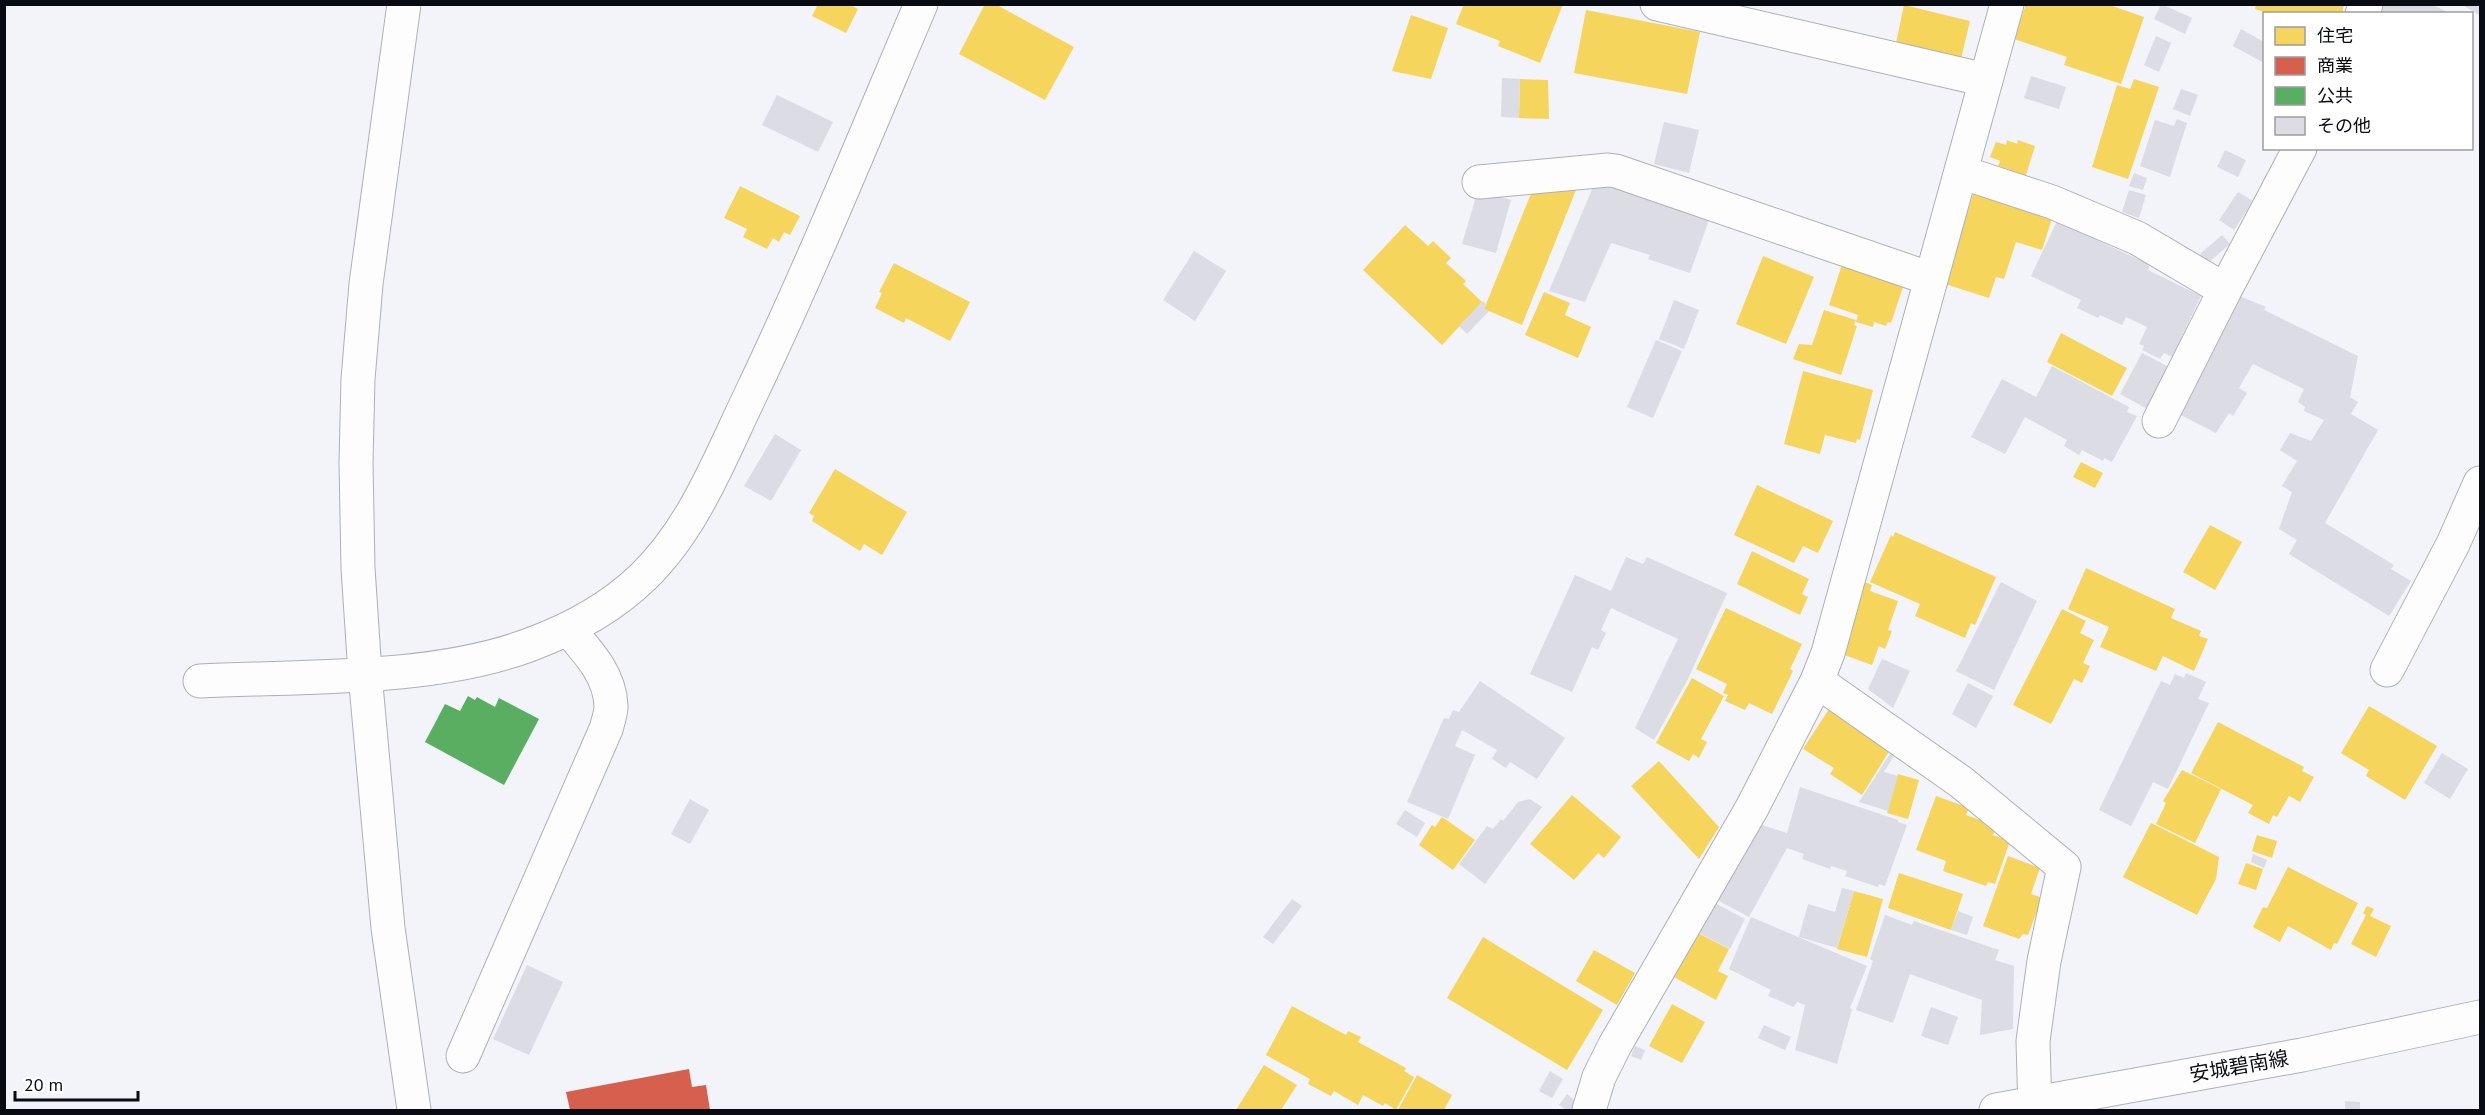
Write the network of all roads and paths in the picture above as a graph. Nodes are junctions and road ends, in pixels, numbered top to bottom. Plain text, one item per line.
1 (404, 4) edge
2 (921, 4) edge
3 (1657, 4) edge
4 (2007, 4) edge
5 (1986, 80) junction
6 (2299, 150) edge
7 (1961, 172) junction
8 (1479, 182) dead end
9 (1931, 279) junction
10 (2225, 290) junction
11 (2159, 421) dead end
12 (2481, 483) edge
13 (568, 629) junction
14 (2387, 670) dead end
15 (365, 674) junction
16 (200, 681) dead end
17 (1817, 681) junction
18 (2481, 1017) edge
19 (463, 1056) dead end
20 (2035, 1107) edge
21 (414, 1110) edge
22 (1589, 1110) edge
23 (1996, 1110) edge

1 - 15 street
2 - 13 street
3 - 5 street
4 - 5 street
5 - 7 street
6 - 10 street
7 - 9 street
7 - 10 street
8 - 9 street
9 - 17 street
10 - 11 street
12 - 14 street
13 - 15 street
13 - 19 street
15 - 16 street
15 - 21 street
17 - 20 street
17 - 22 street
18 - 20 street, 安城碧南線
20 - 23 street, 安城碧南線

